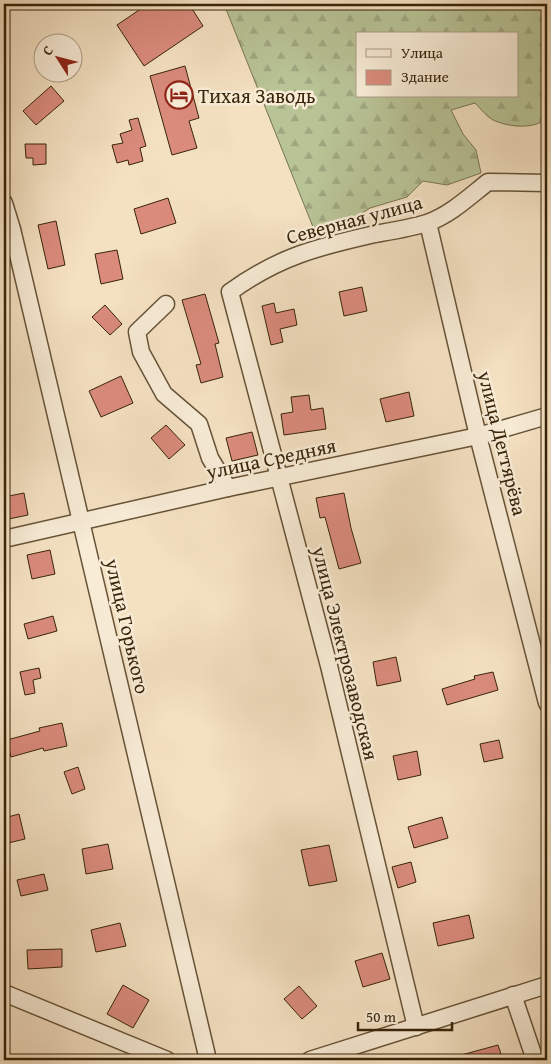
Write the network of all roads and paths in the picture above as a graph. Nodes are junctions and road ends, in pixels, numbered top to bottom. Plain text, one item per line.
1 (547, 183) edge
2 (4, 203) edge
3 (428, 222) junction
4 (230, 292) joint
5 (166, 304) dead end
6 (547, 416) edge
7 (478, 436) junction
8 (278, 478) junction
9 (228, 488) junction
10 (82, 522) junction
11 (4, 539) edge
12 (547, 703) edge
13 (547, 984) edge
14 (4, 993) edge
15 (513, 995) junction
16 (416, 1027) junction
17 (167, 1060) edge
18 (208, 1060) edge
19 (310, 1060) edge
20 (535, 1060) edge

1 - 3 street, Северная улица
2 - 10 street, улица Горького
3 - 4 street, Северная улица
3 - 7 street, улица Дегтярёва
4 - 8 street, улица Электрозаводская
5 - 9 street
6 - 7 street, улица Средняя
7 - 8 street, улица Средняя
7 - 12 street, улица Дегтярёва
8 - 9 street, улица Средняя
8 - 16 street, улица Электрозаводская
9 - 10 street, улица Средняя
10 - 11 street, улица Средняя
10 - 18 street, улица Горького
13 - 15 street
14 - 17 street
15 - 16 street
15 - 20 street
16 - 19 street

